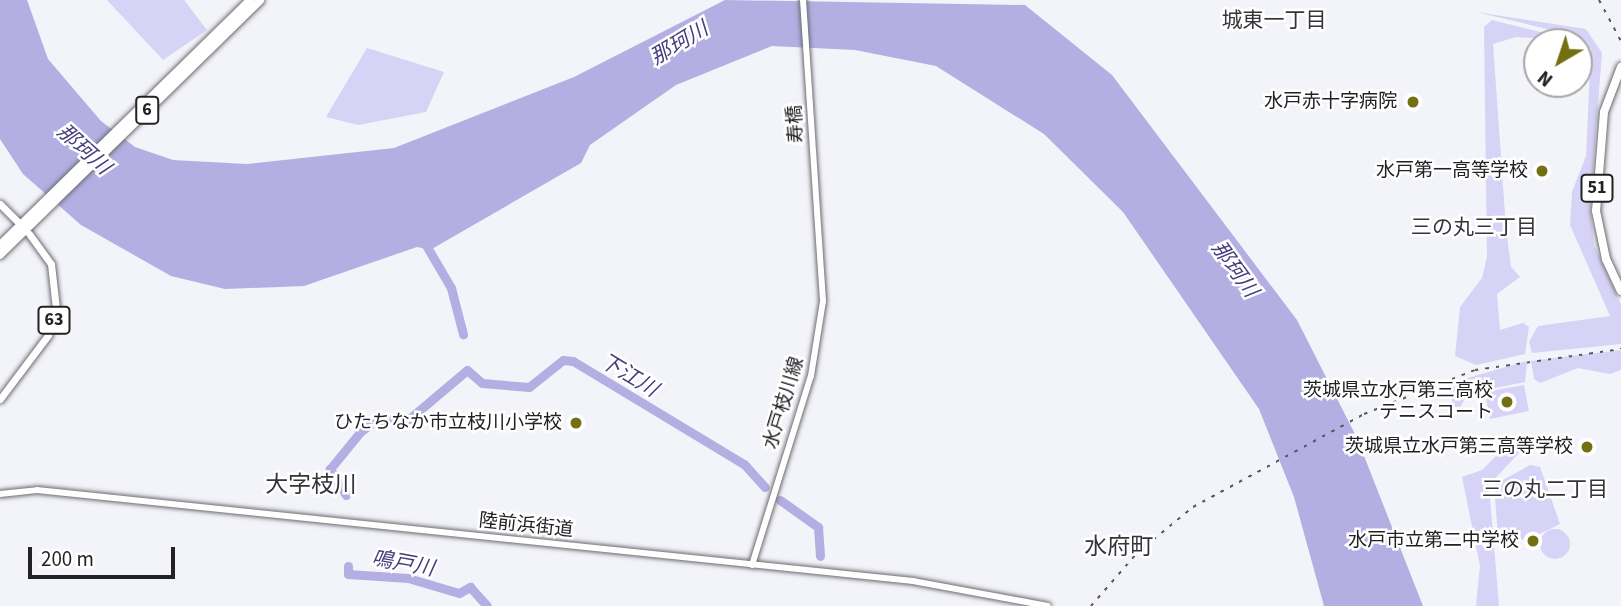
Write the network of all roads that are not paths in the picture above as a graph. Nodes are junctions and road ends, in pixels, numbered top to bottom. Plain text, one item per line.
1 (250, 0) edge
2 (260, 0) edge
3 (803, 0) edge
4 (1621, 67) edge
5 (0, 204) edge
6 (32, 218) junction
7 (17, 221) dead end
8 (29, 234) dead end
9 (0, 245) edge
10 (821, 247) joint
11 (0, 255) edge
12 (1621, 291) edge
13 (0, 399) edge
14 (0, 494) edge
15 (752, 565) junction
16 (1048, 606) edge

1 - 6 highway, 6
2 - 6 highway, 6
3 - 10 main road, 寿橋
4 - 12 highway, 51
5 - 7 main road
6 - 9 highway, 6
6 - 11 highway, 6
8 - 13 main road, 63
10 - 15 main road, 水戸枝川線
14 - 15 main road, 陸前浜街道
15 - 16 main road, 陸前浜街道

